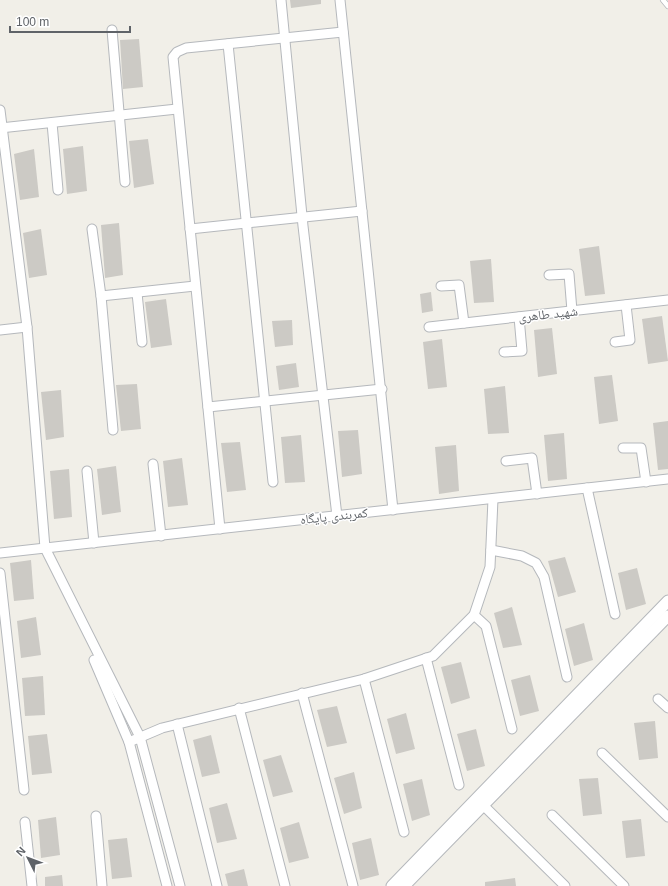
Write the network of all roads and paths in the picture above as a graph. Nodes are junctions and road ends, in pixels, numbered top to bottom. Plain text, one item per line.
1 (281, 0) edge
2 (340, 0) edge
3 (663, 0) edge
4 (668, 6) edge
5 (112, 30) dead end
6 (343, 32) junction
7 (284, 38) junction
8 (228, 44) junction
9 (177, 109) junction
10 (0, 110) edge
11 (119, 115) junction
12 (52, 123) junction
13 (1, 128) edge
14 (125, 182) dead end
15 (58, 190) dead end
16 (362, 211) junction
17 (302, 217) junction
18 (246, 223) junction
19 (92, 229) dead end
20 (190, 229) junction
21 (549, 275) dead end
22 (196, 286) junction
23 (441, 286) dead end
24 (137, 292) junction
25 (101, 296) junction
26 (668, 300) edge
27 (626, 305) junction
28 (572, 311) junction
29 (519, 317) junction
30 (464, 323) junction
31 (27, 327) junction
32 (429, 327) dead end
33 (0, 330) edge
34 (142, 342) dead end
35 (615, 342) dead end
36 (504, 352) dead end
37 (382, 389) junction
38 (323, 395) junction
39 (266, 401) junction
40 (208, 407) junction
41 (113, 430) dead end
42 (623, 448) dead end
43 (506, 461) dead end
44 (153, 464) dead end
45 (87, 471) dead end
46 (668, 479) edge
47 (273, 482) dead end
48 (646, 482) junction
49 (587, 488) junction
50 (537, 494) junction
51 (493, 499) junction
52 (394, 510) junction
53 (337, 516) junction
54 (220, 529) junction
55 (161, 536) junction
56 (94, 544) junction
57 (43, 549) junction
58 (491, 550) junction
59 (0, 552) edge
60 (0, 573) edge
61 (668, 601) edge
62 (615, 614) dead end
63 (474, 615) junction
64 (668, 616) edge
65 (426, 658) junction
66 (567, 677) dead end
67 (364, 679) junction
68 (302, 693) junction
69 (658, 699) dead end
70 (239, 708) junction
71 (668, 708) edge
72 (177, 724) junction
73 (512, 729) dead end
74 (140, 737) junction
75 (129, 742) junction
76 (602, 753) dead end
77 (459, 785) dead end
78 (24, 790) dead end
79 (483, 805) junction
80 (552, 815) dead end
81 (96, 816) dead end
82 (668, 816) edge
83 (25, 822) dead end
84 (404, 832) dead end
85 (32, 886) edge
86 (102, 886) edge
87 (167, 886) edge
88 (180, 886) edge
89 (217, 886) edge
90 (285, 886) edge
91 (353, 886) edge
92 (392, 886) edge
93 (404, 886) edge
94 (565, 886) edge
95 (624, 886) edge

1 - 7 street
2 - 6 street
3 - 4 lane
5 - 11 street
6 - 7 street
6 - 16 street
7 - 8 street
7 - 17 street
8 - 9 street
8 - 18 street
9 - 11 street
9 - 20 street
10 - 13 street
11 - 12 street
11 - 14 street
12 - 13 street
12 - 15 street
13 - 31 street
16 - 17 street
16 - 37 street
17 - 18 street
17 - 38 street
18 - 20 street
18 - 39 street
19 - 25 street
20 - 22 street
21 - 28 street
22 - 24 street
22 - 40 street
23 - 30 street
24 - 25 street
24 - 34 street
25 - 41 street
26 - 27 street, شهید طاهری
27 - 28 street, شهید طاهری
27 - 35 street
28 - 29 street, شهید طاهری
29 - 30 street, شهید طاهری
29 - 36 street
30 - 32 street, شهید طاهری
31 - 33 street
31 - 57 street
37 - 38 street
37 - 52 street
38 - 39 street
38 - 53 street
39 - 40 street
39 - 47 street
40 - 54 street
42 - 48 street
43 - 50 street
44 - 55 street
45 - 56 street
46 - 48 street, کمربندی پایگاه
48 - 49 street, کمربندی پایگاه
49 - 50 street, کمربندی پایگاه
49 - 62 street
50 - 51 street, کمربندی پایگاه
51 - 52 street, کمربندی پایگاه
51 - 58 street
52 - 53 street, کمربندی پایگاه
53 - 54 street, کمربندی پایگاه
54 - 55 street, کمربندی پایگاه
55 - 56 street, کمربندی پایگاه
56 - 57 street, کمربندی پایگاه
57 - 59 street, کمربندی پایگاه
57 - 74 street
57 - 75 street
58 - 63 street
58 - 66 street
60 - 78 street
61 - 92 street
63 - 65 street
63 - 73 street
64 - 79 street
65 - 67 street
65 - 77 street
67 - 68 street
67 - 84 street
68 - 70 street
68 - 91 street
69 - 71 street
70 - 72 street
70 - 90 street
72 - 74 street
72 - 89 street
74 - 75 street
74 - 88 street
75 - 87 street
76 - 82 street
79 - 93 street
79 - 94 street
80 - 95 street
81 - 86 street
83 - 85 street

